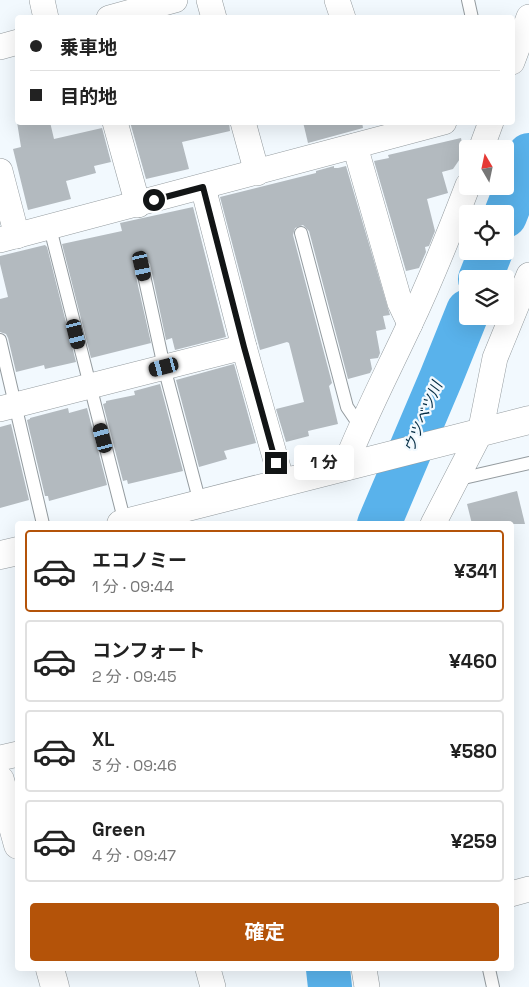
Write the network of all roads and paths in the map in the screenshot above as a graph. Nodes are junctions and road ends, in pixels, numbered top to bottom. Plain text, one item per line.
1 (42, 0) edge
2 (175, 0) edge
3 (209, 0) edge
4 (337, 0) edge
5 (468, 0) edge
6 (45, 15) edge
7 (120, 15) edge
8 (213, 15) edge
9 (341, 15) edge
10 (471, 15) edge
11 (529, 16) edge
12 (15, 43) edge
13 (0, 47) edge
14 (515, 54) edge
15 (116, 125) edge
16 (244, 125) edge
17 (428, 125) edge
18 (490, 125) edge
19 (369, 136) edge
20 (484, 140) edge
21 (0, 171) edge
22 (257, 173) junction
23 (203, 187) junction
24 (464, 195) edge
25 (138, 205) junction
26 (50, 228) junction
27 (301, 233) dead end
28 (9, 238) edge
29 (142, 266) dead end
30 (529, 275) edge
31 (410, 324) junction
32 (0, 340) edge
33 (244, 347) junction
34 (164, 367) junction
35 (89, 386) junction
36 (7, 407) edge
37 (529, 420) edge
38 (360, 426) junction
39 (480, 433) junction
40 (529, 463) edge
41 (355, 465) junction
42 (456, 480) junction
43 (282, 482) junction
44 (200, 503) junction
45 (43, 521) edge
46 (123, 521) edge
47 (131, 521) edge
48 (435, 521) edge
49 (15, 552) edge
50 (0, 555) edge
51 (15, 755) edge
52 (0, 758) edge
53 (0, 780) edge
54 (10, 838) edge
55 (529, 889) edge
56 (514, 893) edge
57 (50, 971) edge
58 (209, 971) edge
59 (364, 971) edge
60 (489, 971) edge
61 (54, 987) edge
62 (213, 987) edge
63 (367, 987) edge
64 (493, 987) edge

1 - 6 street
2 - 7 street
3 - 8 street
4 - 9 street
5 - 10 lane
11 - 14 street
12 - 13 street
15 - 25 street
16 - 22 street
17 - 19 street
18 - 20 street
19 - 22 street
19 - 31 street
21 - 28 street
22 - 23 street
23 - 25 street
23 - 33 street
24 - 31 street
25 - 26 street
26 - 28 street
26 - 35 lane
27 - 38 lane
29 - 34 lane
30 - 39 street
31 - 38 street
32 - 36 lane
33 - 34 street
33 - 43 street
34 - 35 street
34 - 44 lane
35 - 36 street
35 - 46 lane
36 - 45 lane
37 - 39 street
38 - 41 street
39 - 41 street
39 - 42 street
40 - 42 lane
41 - 43 street
42 - 48 street
43 - 44 street
44 - 47 street
49 - 50 street
51 - 52 street
53 - 54 street
55 - 56 street
57 - 61 street
58 - 62 street
59 - 63 street
60 - 64 lane

